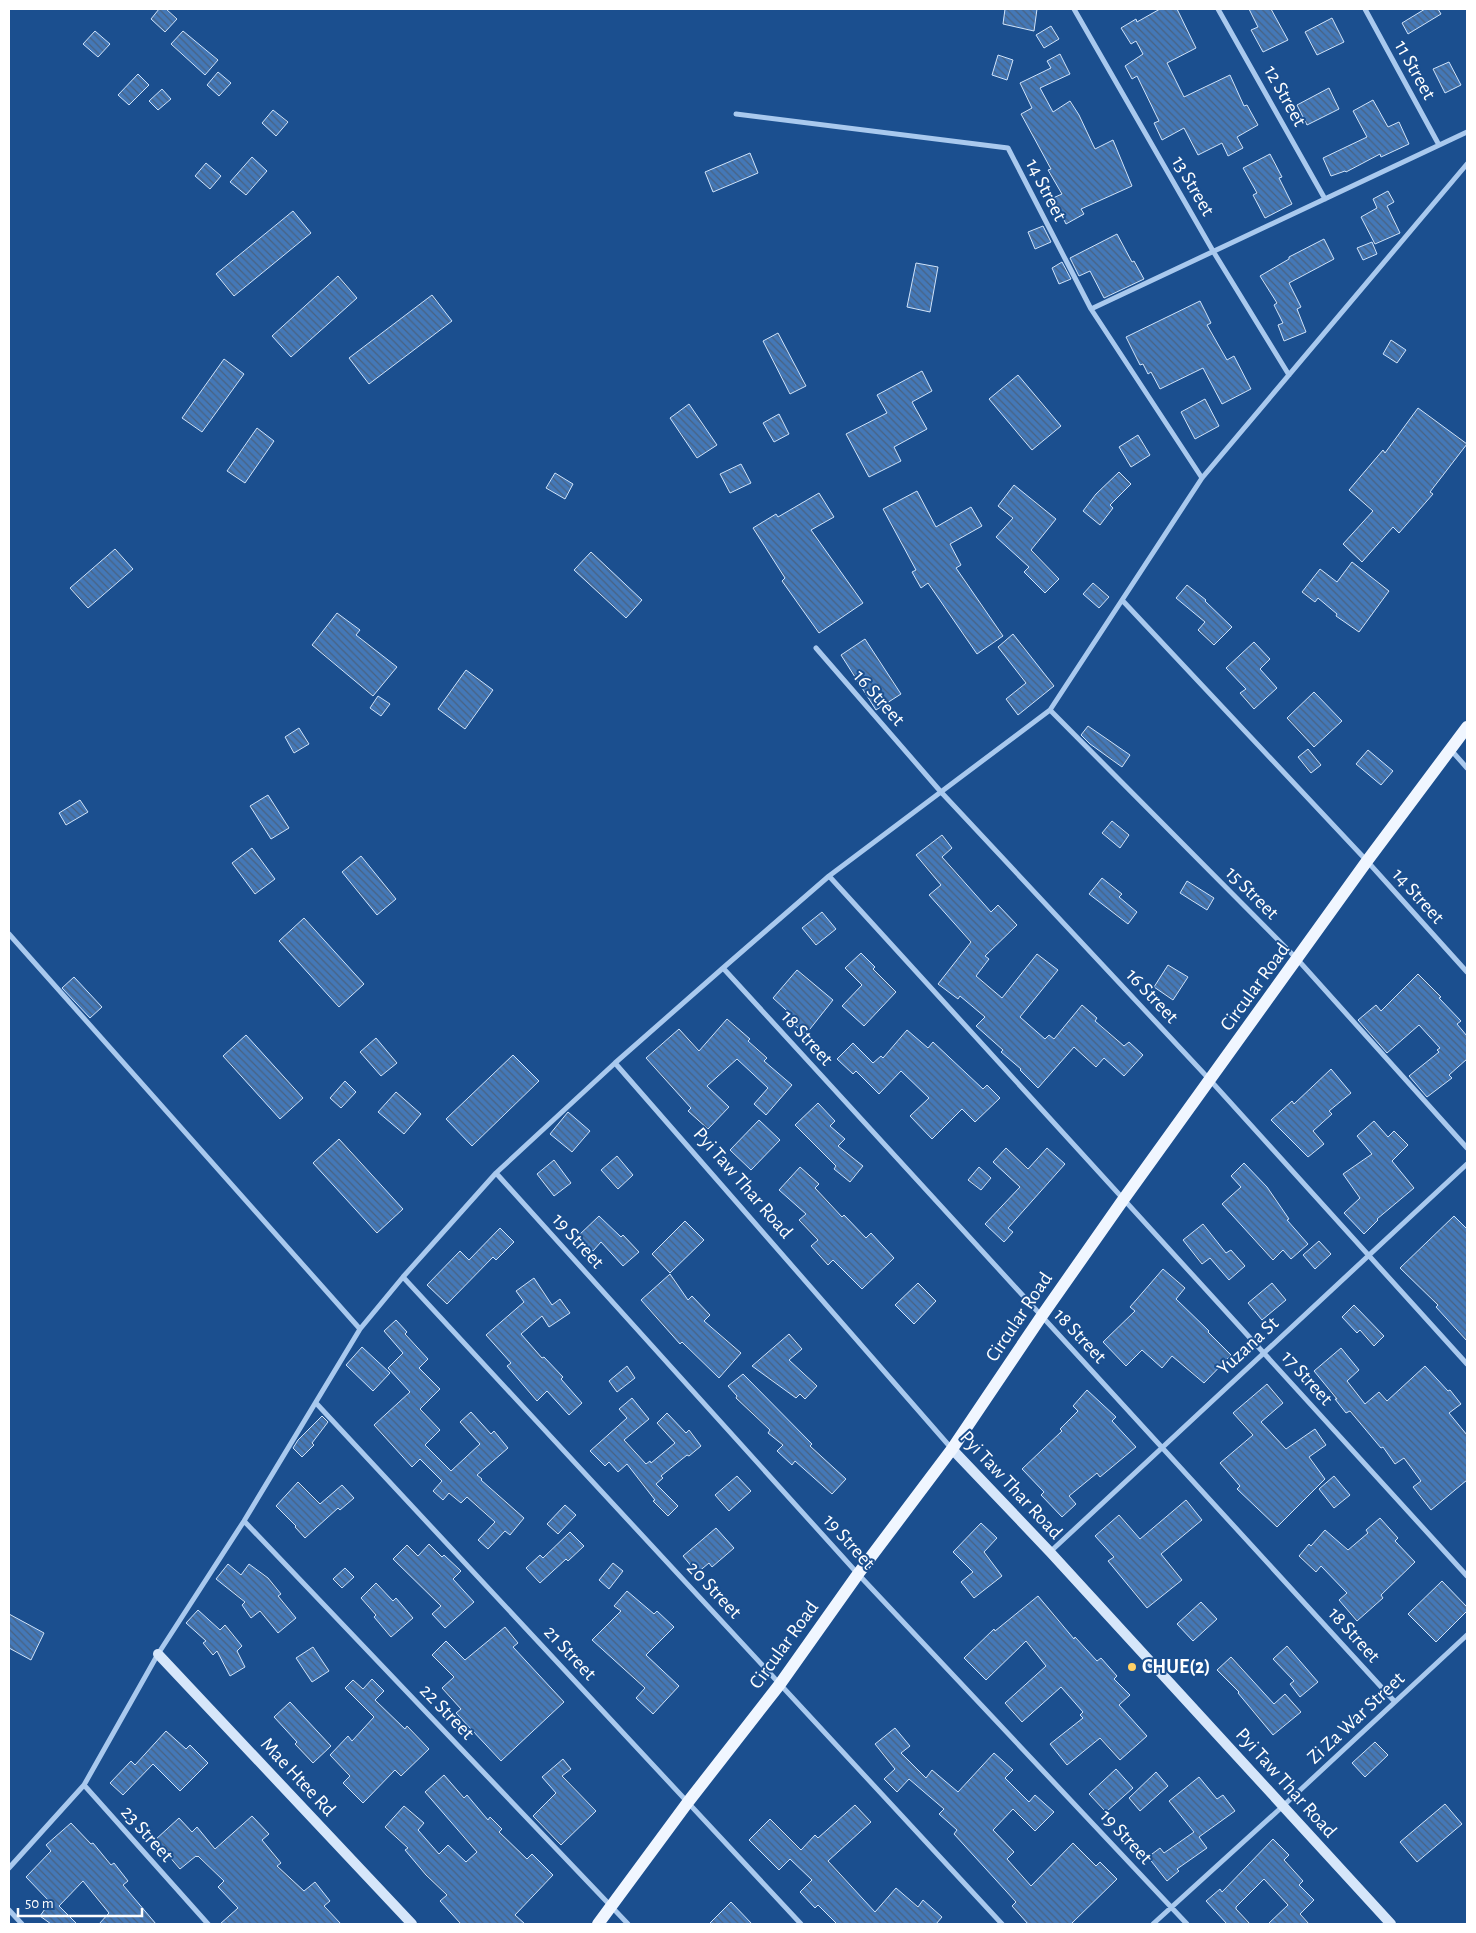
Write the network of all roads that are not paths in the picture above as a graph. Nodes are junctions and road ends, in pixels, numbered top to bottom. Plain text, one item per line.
1 (1074, 9) edge
2 (1218, 9) edge
3 (1365, 9) edge
4 (736, 114) dead end
5 (1467, 132) edge
6 (1439, 145) junction
7 (1467, 164) edge
8 (1325, 199) junction
9 (1213, 251) junction
10 (1091, 309) junction
11 (1289, 375) junction
12 (1202, 478) junction
13 (1122, 600) junction
14 (816, 648) dead end
15 (1050, 710) junction
16 (1467, 727) edge
17 (1450, 750) junction
18 (1467, 768) edge
19 (941, 792) junction
20 (1368, 861) junction
21 (829, 876) junction
22 (9, 934) edge
23 (1298, 960) junction
24 (723, 968) junction
25 (1467, 972) edge
26 (615, 1063) junction
27 (1210, 1080) junction
28 (1467, 1148) edge
29 (1467, 1164) edge
30 (496, 1174) junction
31 (1123, 1200) junction
32 (1369, 1255) junction
33 (403, 1276) junction
34 (1041, 1317) junction
35 (360, 1329) junction
36 (1263, 1352) junction
37 (1467, 1364) edge
38 (316, 1403) junction
39 (1162, 1447) junction
40 (952, 1449) junction
41 (244, 1521) junction
42 (1050, 1552) junction
43 (858, 1574) junction
44 (1467, 1576) edge
45 (1467, 1635) edge
46 (158, 1654) junction
47 (780, 1684) junction
48 (1395, 1702) junction
49 (84, 1785) junction
50 (688, 1802) junction
51 (1283, 1806) junction
52 (11, 1862) edge
53 (9, 1868) edge
54 (612, 1906) junction
55 (1171, 1908) junction
56 (9, 1910) edge
57 (22, 1924) edge
58 (208, 1924) edge
59 (412, 1924) edge
60 (598, 1924) edge
61 (628, 1924) edge
62 (802, 1924) edge
63 (1002, 1924) edge
64 (1153, 1924) edge
65 (1187, 1924) edge
66 (1391, 1924) edge

1 - 9 street, 13 Street
2 - 8 street, 12 Street
3 - 6 street, 11 Street
4 - 10 street, 14 Street
5 - 6 street
6 - 8 street
7 - 11 street
8 - 9 street
9 - 10 street
9 - 11 street, 13 Street
10 - 12 street, 14 Street
11 - 12 street
12 - 13 street
13 - 15 street
13 - 20 street, 14 Street
14 - 19 street, 16 Street
15 - 19 street
15 - 23 street, 15 Street
16 - 17 main road, Circular Road
17 - 18 street
17 - 20 main road, Circular Road
19 - 21 street
19 - 27 street, 16 Street
20 - 23 main road, Circular Road
20 - 25 street, 14 Street
21 - 24 street
21 - 31 street, 17 Street
22 - 35 street
23 - 27 main road, Circular Road
23 - 28 street, 15 Street
24 - 26 street
24 - 34 street, 18 Street
26 - 30 street
26 - 40 street, Pyi Taw Thar Road
27 - 31 main road, Circular Road
27 - 32 street, 16 Street
29 - 32 street, Yuzana St
30 - 33 street
30 - 43 street, 19 Street
31 - 34 main road, Circular Road
31 - 36 street, 17 Street
32 - 36 street, Yuzana St
32 - 37 street, 16 Street
33 - 35 street
33 - 47 street, 20 Street
34 - 39 street, 18 Street
34 - 40 main road, Circular Road
35 - 38 street
36 - 39 street, Yuzana St
36 - 44 street, 17 Street
38 - 41 street
38 - 50 street, 21 Street
39 - 42 street, Yuzana St
39 - 48 street, 18 Street
40 - 42 street, Pyi Taw Thar Road
40 - 43 main road, Circular Road
41 - 46 street
41 - 54 street, 22 Street
42 - 51 street, Pyi Taw Thar Road
43 - 47 main road, Circular Road
43 - 55 street, 19 Street
45 - 48 street, Zi Za War Street
46 - 49 street
46 - 59 street, Mae Htee Rd
47 - 50 main road, Circular Road
47 - 63 street, 20 Street
48 - 51 street, Zi Za War Street
49 - 52 street
49 - 58 street, 23 Street
50 - 54 main road, Circular Road
50 - 62 street, 21 Street
51 - 55 street, Zi Za War Street
51 - 66 street, Pyi Taw Thar Road
52 - 53 street
54 - 60 main road, Circular Road
54 - 61 street, 22 Street
55 - 64 street, Zi Za War Street
55 - 65 street, 19 Street
56 - 57 street

